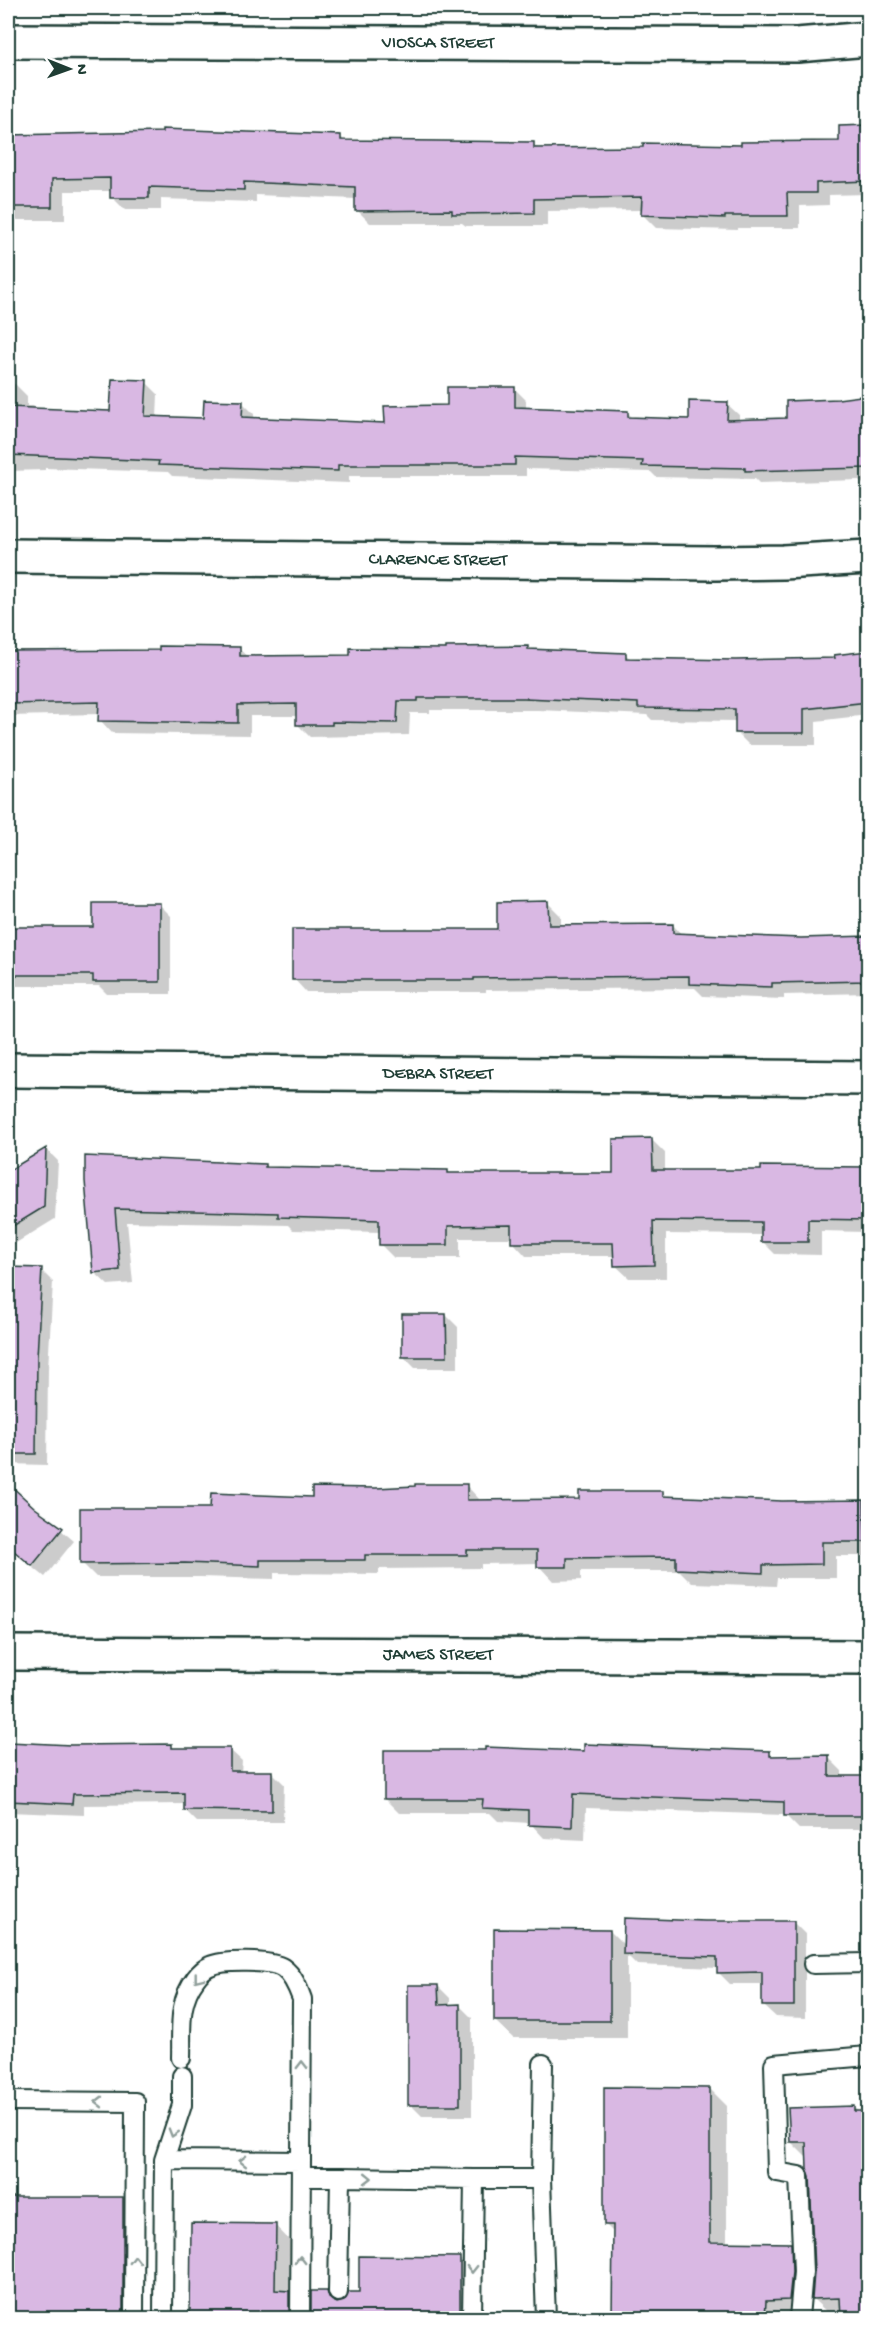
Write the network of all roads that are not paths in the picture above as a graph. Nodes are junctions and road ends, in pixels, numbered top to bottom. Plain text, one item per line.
1 (868, 39) edge
2 (8, 41) edge
3 (8, 556) edge
4 (868, 557) edge
5 (8, 1070) edge
6 (868, 1078) edge
7 (8, 1653) edge
8 (868, 1657) edge
9 (868, 1963) edge
10 (813, 1964) dead end
11 (868, 2056) edge
12 (543, 2064) dead end
13 (8, 2101) edge
14 (165, 2160) junction
15 (301, 2169) junction
16 (340, 2177) junction
17 (474, 2179) junction
18 (541, 2179) junction
19 (338, 2292) dead end
20 (135, 2319) edge
21 (163, 2319) edge
22 (300, 2319) edge
23 (472, 2319) edge
24 (546, 2319) edge
25 (799, 2319) edge

1 - 2 street, VIOSCA STREET
3 - 4 street, CLARENCE STREET
5 - 6 street, DEBRA STREET
7 - 8 street, JAMES STREET
9 - 10 lane
11 - 25 lane
12 - 18 lane
20 -> 13 lane
15 -> 14 lane
15 -> 14 lane
14 - 21 lane
15 - 16 lane
22 -> 15 lane
16 -> 17 lane
16 - 19 lane
17 - 18 lane
17 -> 23 lane
18 - 24 lane

